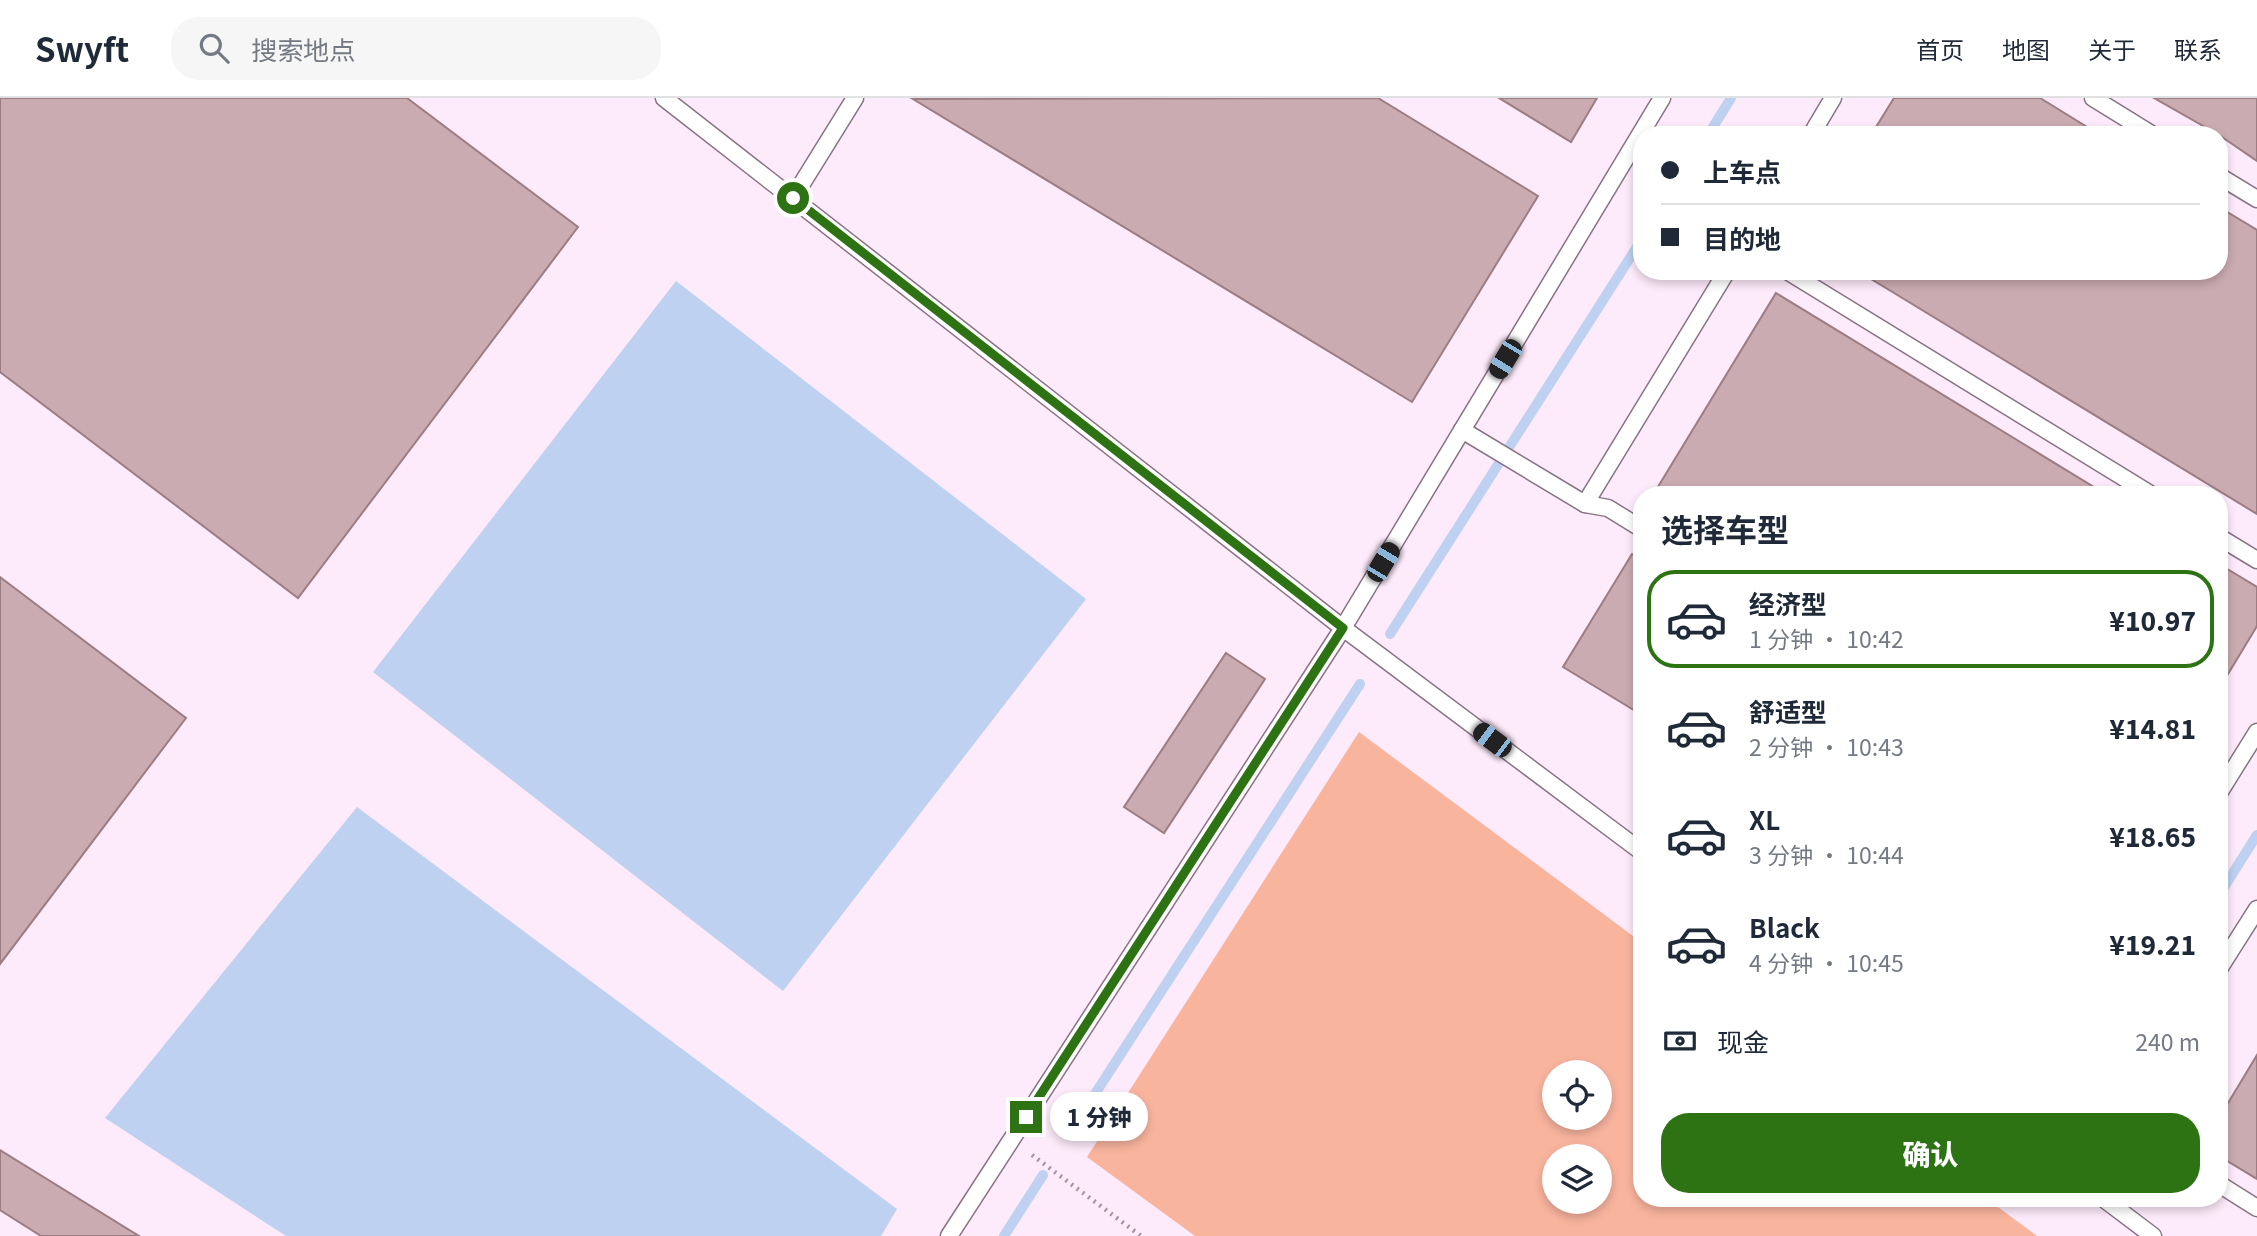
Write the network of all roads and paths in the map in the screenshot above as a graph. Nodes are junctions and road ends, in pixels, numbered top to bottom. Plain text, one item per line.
1 (664, 98) edge
2 (855, 98) edge
3 (1662, 98) edge
4 (1833, 98) edge
5 (2094, 98) edge
6 (1645, 126) edge
7 (1816, 126) edge
8 (2139, 126) edge
9 (1633, 146) edge
10 (2228, 181) edge
11 (793, 198) junction
12 (2257, 199) edge
13 (1722, 280) edge
14 (1802, 280) edge
15 (1462, 430) junction
16 (2137, 486) edge
17 (1585, 504) junction
18 (1633, 523) edge
19 (2228, 542) edge
20 (2257, 560) edge
21 (1343, 628) junction
22 (2257, 732) edge
23 (2228, 779) edge
24 (1633, 845) edge
25 (2257, 909) edge
26 (2228, 956) edge
27 (1011, 1140) junction
28 (2228, 1190) edge
29 (2115, 1207) edge
30 (2257, 1208) edge
31 (949, 1236) edge
32 (1141, 1236) edge
33 (2153, 1236) edge

1 - 11 lane
2 - 11 lane
3 - 6 lane
4 - 7 lane
5 - 8 lane
9 - 15 lane
10 - 12 lane
11 - 21 lane
13 - 17 lane
14 - 16 lane
15 - 17 lane
15 - 21 lane
17 - 18 lane
19 - 20 lane
21 - 24 lane
21 - 27 lane
22 - 23 lane
25 - 26 lane
27 - 31 lane
27 - 32 path
28 - 30 lane
29 - 33 lane

